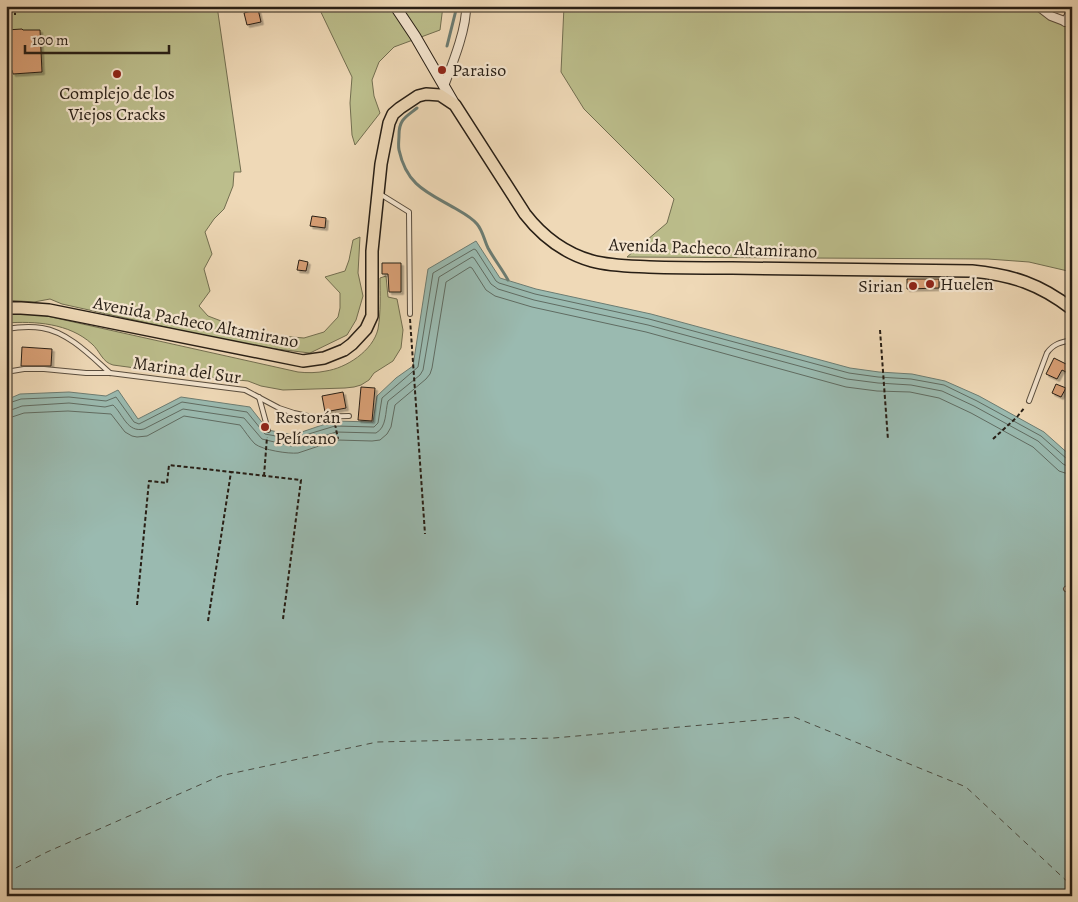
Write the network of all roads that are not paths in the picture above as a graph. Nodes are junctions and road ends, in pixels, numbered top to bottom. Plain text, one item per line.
1 (395, 6) edge
2 (466, 6) edge
3 (1038, 6) edge
4 (1072, 10) edge
5 (1068, 23) edge
6 (444, 86) junction
7 (455, 105) junction
8 (378, 192) junction
9 (6, 308) edge
10 (1072, 309) edge
11 (410, 314) road end
12 (6, 329) edge
13 (1072, 340) edge
14 (6, 372) edge
15 (110, 373) junction
16 (259, 397) junction
17 (1029, 401) road end
18 (349, 416) dead end
19 (268, 430) road end
20 (1072, 585) edge
21 (1066, 589) dead end

1 - 6 main road
2 - 6 street
3 - 5 street
4 - 5 street
6 - 7 main road
7 - 8 main road, Avenida Pacheco Altamirano
7 - 10 main road, Avenida Pacheco Altamirano
8 - 9 main road, Avenida Pacheco Altamirano
8 - 11 lane
12 - 15 lane, Marina del Sur
13 - 17 lane
14 - 15 lane, Marina del Sur
15 - 16 lane, Marina del Sur
16 - 18 lane, Marina del Sur
16 - 19 lane, Marina del Sur
20 - 21 lane

